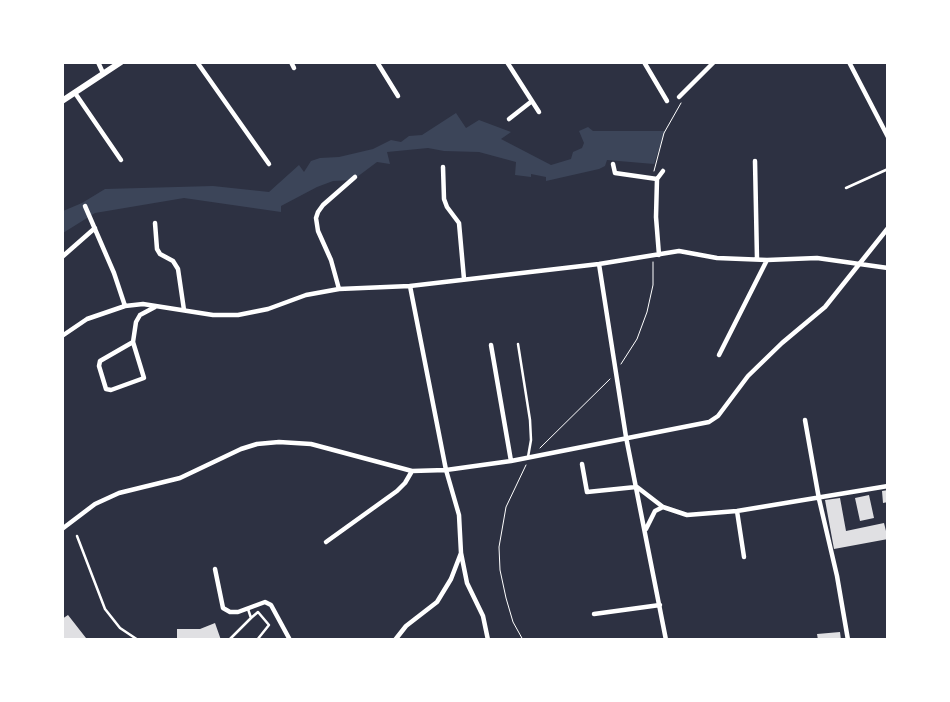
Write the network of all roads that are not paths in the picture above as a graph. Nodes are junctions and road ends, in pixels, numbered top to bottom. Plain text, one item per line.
1 (98, 62) edge
2 (121, 62) edge
3 (197, 62) edge
4 (290, 62) edge
5 (377, 62) edge
6 (507, 62) edge
7 (644, 62) edge
8 (714, 62) edge
9 (849, 62) edge
10 (294, 68) dead end
11 (103, 73) junction
12 (75, 93) junction
13 (398, 96) dead end
14 (681, 99) road end
15 (62, 101) edge
16 (532, 101) junction
17 (667, 101) dead end
18 (539, 112) dead end
19 (509, 118) dead end
20 (888, 137) edge
21 (121, 160) dead end
22 (755, 161) dead end
23 (269, 164) dead end
24 (613, 164) dead end
25 (443, 167) dead end
26 (888, 169) edge
27 (663, 171) dead end
28 (355, 177) dead end
29 (657, 180) junction
30 (846, 188) dead end
31 (85, 206) dead end
32 (155, 224) dead end
33 (95, 228) junction
34 (888, 228) edge
35 (659, 255) junction
36 (62, 257) edge
37 (758, 260) junction
38 (767, 260) junction
39 (860, 262) junction
40 (599, 264) junction
41 (888, 268) edge
42 (464, 279) junction
43 (410, 286) junction
44 (339, 289) junction
45 (125, 306) junction
46 (156, 306) junction
47 (184, 310) junction
48 (62, 336) edge
49 (133, 342) junction
50 (518, 344) dead end
51 (491, 345) dead end
52 (719, 355) dead end
53 (804, 420) dead end
54 (626, 437) junction
55 (528, 460) junction
56 (511, 461) junction
57 (582, 464) dead end
58 (446, 470) junction
59 (412, 471) junction
60 (888, 486) edge
61 (636, 487) junction
62 (819, 499) junction
63 (663, 507) junction
64 (737, 512) junction
65 (62, 529) edge
66 (646, 530) junction
67 (77, 536) dead end
68 (326, 542) dead end
69 (461, 553) junction
70 (744, 557) dead end
71 (215, 569) dead end
72 (660, 604) junction
73 (248, 608) junction
74 (594, 614) dead end
75 (251, 618) junction
76 (138, 640) edge
77 (229, 640) edge
78 (257, 640) edge
79 (290, 640) edge
80 (395, 640) edge
81 (488, 640) edge
82 (666, 640) edge
83 (848, 640) edge

1 - 11 street
2 - 11 main road
3 - 23 street
4 - 10 street
5 - 13 street
6 - 16 street
7 - 17 street
8 - 14 street
9 - 20 street
11 - 12 main road
12 - 15 main road
12 - 21 street
16 - 18 street
16 - 19 street
22 - 37 street
24 - 29 street
25 - 42 street
26 - 30 lane
27 - 29 street
28 - 44 street
29 - 35 street
31 - 33 street
32 - 47 street
33 - 36 street
33 - 45 street
34 - 39 street
35 - 37 street
35 - 40 street
37 - 38 street
38 - 39 street
38 - 52 street
39 - 41 street
39 - 54 street
40 - 42 street
40 - 54 street
42 - 43 street
43 - 44 street
43 - 58 street
44 - 47 street
45 - 46 street
45 - 48 street
46 - 47 street
46 - 49 street
49 - 49 street
50 - 55 lane
51 - 56 street
53 - 62 street
54 - 55 street
54 - 61 street
55 - 56 street
56 - 58 street
57 - 61 street
58 - 59 street
58 - 69 street
59 - 65 street
59 - 68 street
60 - 62 street
61 - 63 street
61 - 66 street
62 - 64 street
62 - 83 street
63 - 64 street
63 - 66 street
64 - 70 street
66 - 72 street
67 - 76 lane
69 - 80 street
69 - 81 street
71 - 73 street
72 - 74 street
72 - 82 street
73 - 75 lane
73 - 79 street
75 - 77 lane
75 - 78 lane

